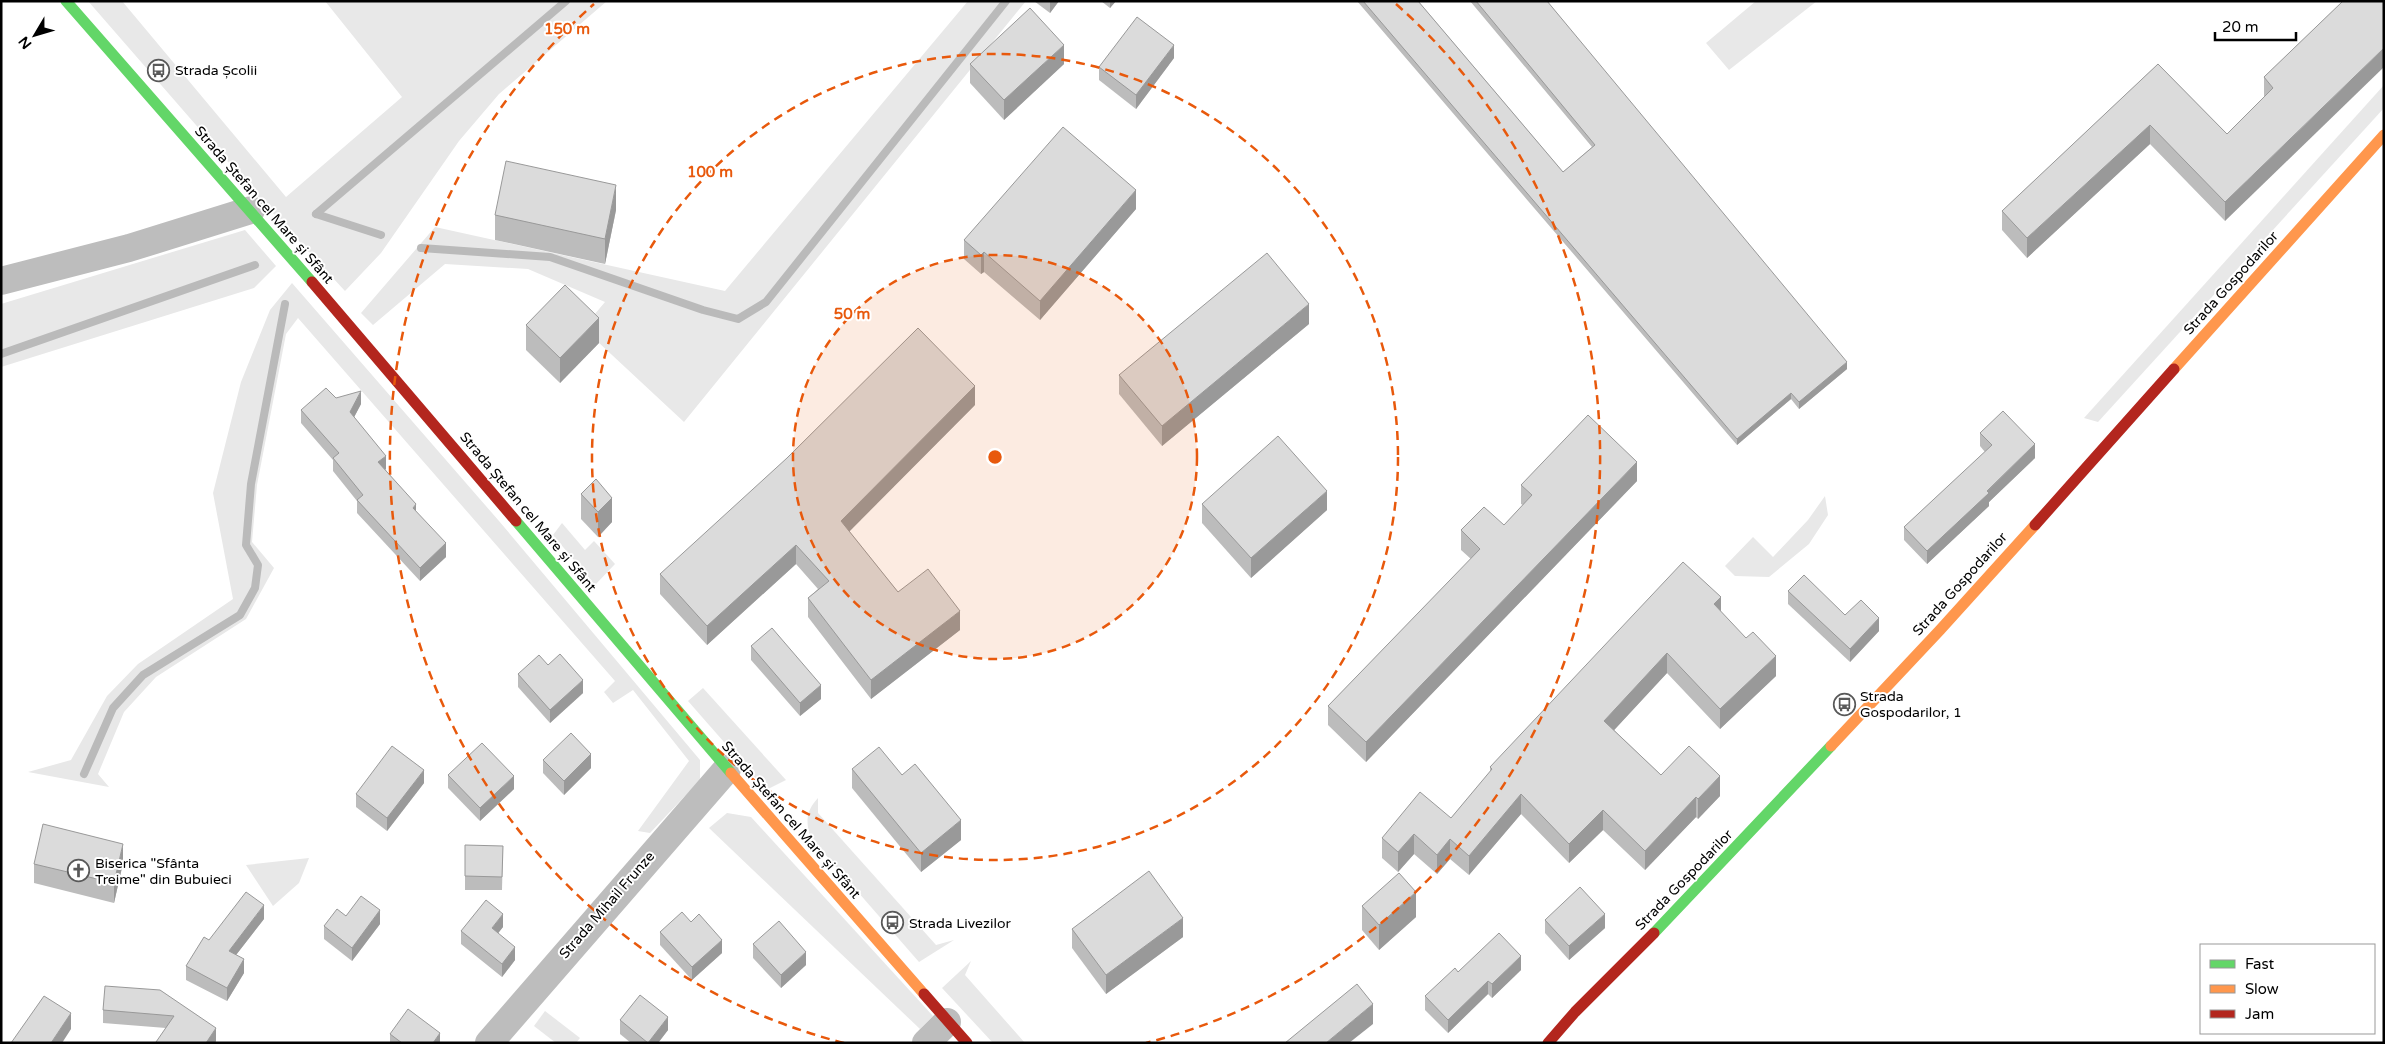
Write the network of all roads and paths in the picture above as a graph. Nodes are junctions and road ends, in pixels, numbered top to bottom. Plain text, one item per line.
1 (66, 1) edge
2 (2384, 135) edge
3 (250, 210) junction
4 (1, 281) edge
5 (727, 769) junction
6 (947, 1022) junction
7 (489, 1043) edge
8 (926, 1043) edge
9 (967, 1043) edge
10 (1548, 1043) edge

1 - 3 street, Strada Ștefan cel Mare și Sfânt
2 - 10 street, Strada Gospodarilor
3 - 4 street
3 - 5 street, Strada Ștefan cel Mare și Sfânt
5 - 6 street, Strada Ștefan cel Mare și Sfânt
5 - 7 street, Strada Mihail Frunze
6 - 8 street
6 - 9 street, Strada Ștefan cel Mare și Sfânt

